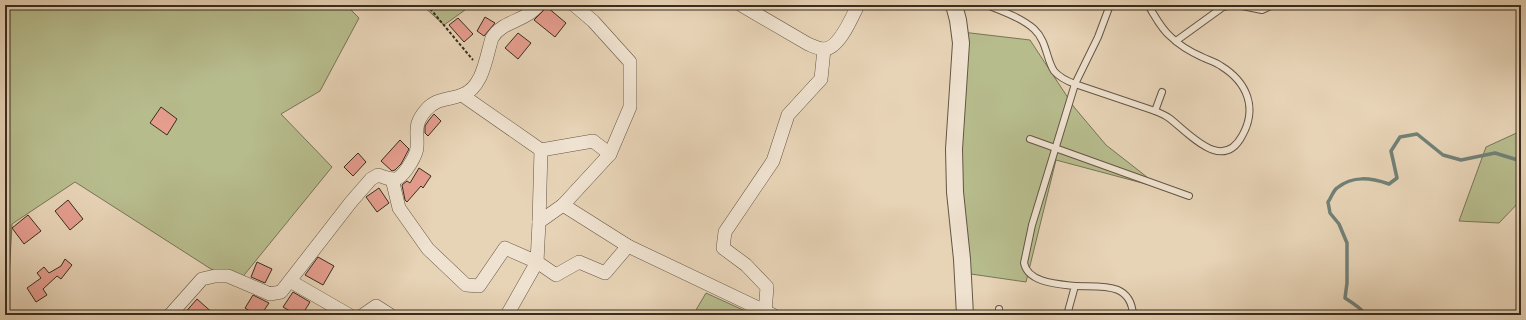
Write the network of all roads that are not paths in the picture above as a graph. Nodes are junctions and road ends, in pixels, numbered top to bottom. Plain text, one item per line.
1 (540, 5) edge
2 (574, 5) edge
3 (741, 5) edge
4 (858, 5) edge
5 (954, 5) edge
6 (987, 5) edge
7 (1110, 5) edge
8 (1148, 5) edge
9 (1231, 5) edge
10 (1236, 5) edge
11 (1273, 5) edge
12 (1176, 41) junction
13 (824, 49) junction
14 (1075, 84) junction
15 (1162, 92) dead end
16 (462, 95) junction
17 (1155, 111) junction
18 (1030, 139) dead end
19 (1055, 149) junction
20 (541, 150) junction
21 (610, 154) junction
22 (392, 179) junction
23 (1189, 196) dead end
24 (563, 205) junction
25 (539, 222) junction
26 (628, 246) junction
27 (537, 262) junction
28 (290, 281) junction
29 (1074, 286) junction
30 (769, 313) edge
31 (170, 315) edge
32 (349, 315) edge
33 (363, 315) edge
34 (390, 315) edge
35 (507, 315) edge
36 (965, 315) edge
37 (1067, 315) edge
38 (1133, 315) edge

1 - 16 street
2 - 21 street
3 - 13 street
4 - 13 street
5 - 36 street
6 - 14 lane
7 - 14 lane
8 - 12 lane
9 - 12 lane
10 - 11 lane
12 - 17 lane
13 - 30 street
14 - 17 lane
14 - 19 lane
15 - 17 lane
16 - 20 street
16 - 22 street
18 - 19 lane
19 - 23 lane
19 - 29 lane
20 - 21 street
20 - 25 street
21 - 24 street
22 - 27 street
22 - 28 street
24 - 25 street
24 - 26 street
25 - 27 street
26 - 27 street
26 - 30 street
27 - 35 street
28 - 31 street
28 - 32 street
29 - 37 lane
29 - 38 lane
33 - 34 street

